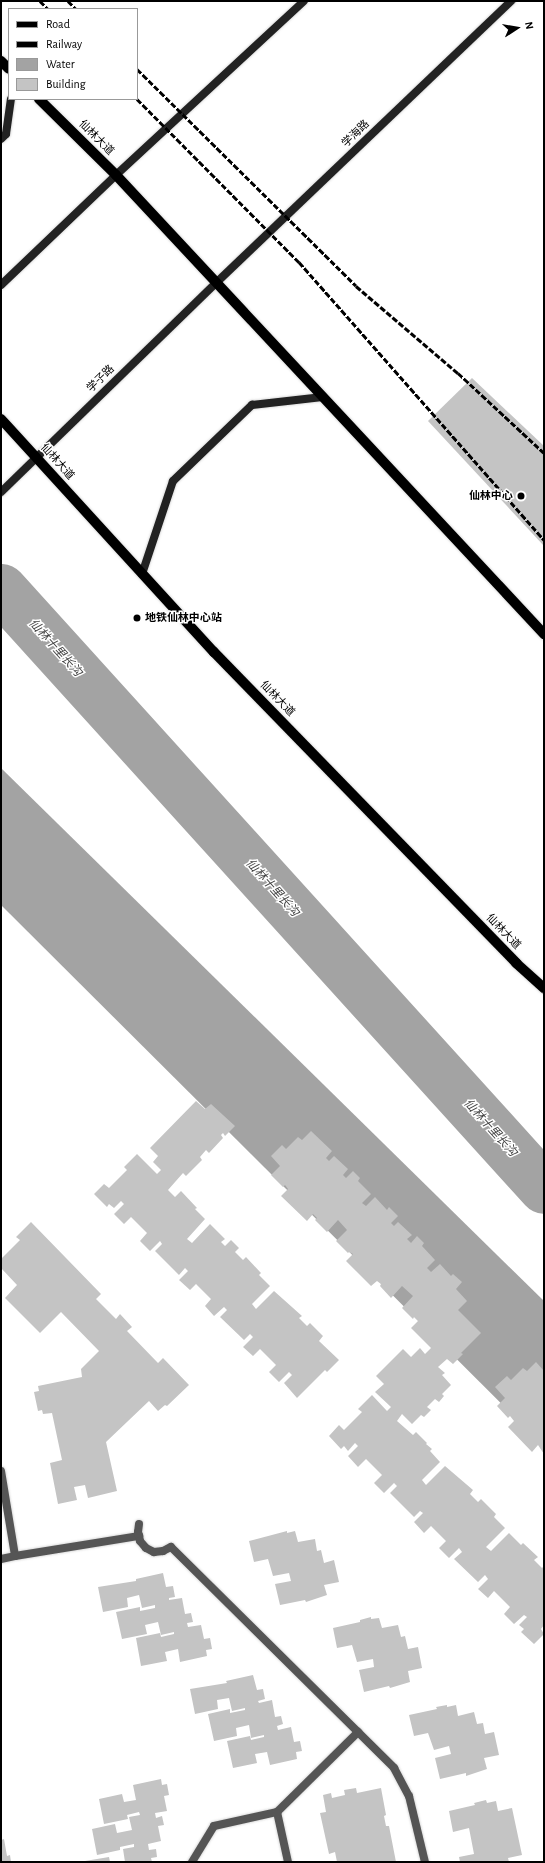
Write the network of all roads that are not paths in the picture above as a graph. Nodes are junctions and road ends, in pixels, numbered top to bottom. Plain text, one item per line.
1 (304, 1) edge
2 (511, 1) edge
3 (11, 100) edge
4 (40, 100) edge
5 (1, 139) edge
6 (116, 175) junction
7 (216, 282) junction
8 (1, 285) edge
9 (323, 397) junction
10 (1, 419) edge
11 (36, 458) junction
12 (1, 492) edge
13 (142, 574) junction
14 (544, 634) edge
15 (544, 988) edge
16 (1, 1471) edge
17 (139, 1524) dead end
18 (139, 1536) junction
19 (15, 1556) junction
20 (1, 1559) edge
21 (358, 1732) junction
22 (277, 1812) junction
23 (192, 1862) edge
24 (288, 1862) edge
25 (425, 1862) edge

1 - 6 main road
2 - 7 main road, 学海路
3 - 5 main road
4 - 6 main road, 仙林大道
6 - 7 main road, 仙林大道
6 - 8 main road
7 - 9 main road, 仙林大道
7 - 11 main road, 学子路
9 - 13 main road
9 - 14 main road, 仙林大道
10 - 11 main road, 仙林大道
11 - 12 main road, 学子路
11 - 13 main road, 仙林大道
13 - 15 main road, 仙林大道
16 - 19 lane
17 - 18 lane
18 - 19 lane
18 - 21 lane
19 - 20 lane
21 - 22 lane
21 - 25 lane
22 - 23 lane
22 - 24 lane

